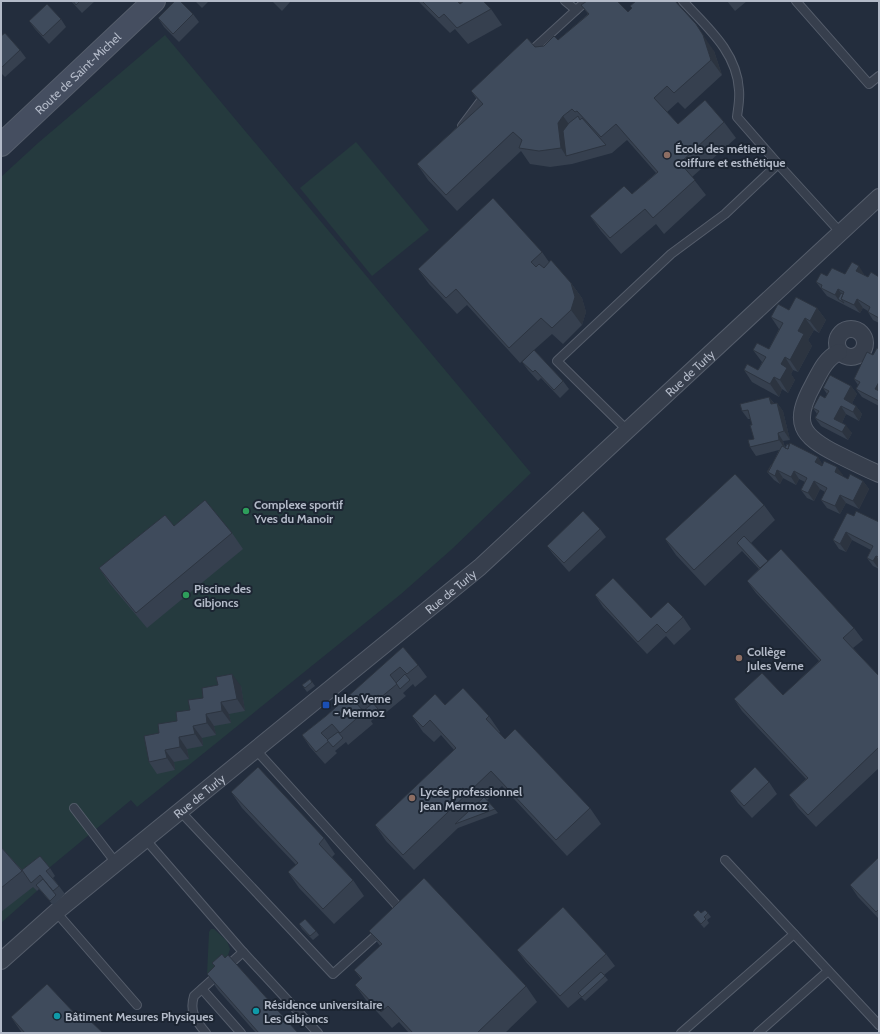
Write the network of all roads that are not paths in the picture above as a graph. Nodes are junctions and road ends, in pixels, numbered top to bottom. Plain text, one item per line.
1 (154, 1) edge
2 (565, 1) edge
3 (586, 1) edge
4 (683, 1) edge
5 (796, 1) edge
6 (576, 10) junction
7 (520, 61) edge
8 (879, 76) edge
9 (492, 89) edge
10 (458, 132) edge
11 (1, 145) edge
12 (778, 164) junction
13 (878, 202) edge
14 (841, 233) junction
15 (839, 352) dead end
16 (626, 430) junction
17 (879, 474) edge
18 (256, 750) junction
19 (74, 808) dead end
20 (180, 811) junction
21 (146, 840) junction
22 (725, 860) dead end
23 (116, 863) junction
24 (56, 912) junction
25 (794, 934) junction
26 (243, 952) junction
27 (1, 961) edge
28 (828, 971) junction
29 (202, 988) junction
30 (136, 1005) dead end
31 (879, 1025) edge
32 (206, 1033) edge
33 (241, 1033) edge
34 (318, 1033) edge
35 (681, 1033) edge
36 (758, 1033) edge

1 - 11 street, Route de Saint-Michel
2 - 6 lane
3 - 6 lane
4 - 12 lane
5 - 8 lane
6 - 7 lane
9 - 10 lane
12 - 14 lane
12 - 16 lane
13 - 14 street, Rue de Turly
14 - 16 street, Rue de Turly
15 - 17 street
16 - 18 street, Rue de Turly
18 - 20 street, Rue de Turly
18 - 20 lane
19 - 23 lane
20 - 21 street, Rue de Turly
21 - 23 street, Rue de Turly
21 - 26 lane
22 - 25 lane
23 - 24 street, Rue de Turly
24 - 27 street, Rue de Turly
24 - 30 lane
25 - 28 lane
25 - 35 lane
26 - 29 lane
26 - 34 lane
28 - 31 lane
28 - 36 lane
29 - 32 lane
29 - 33 lane

